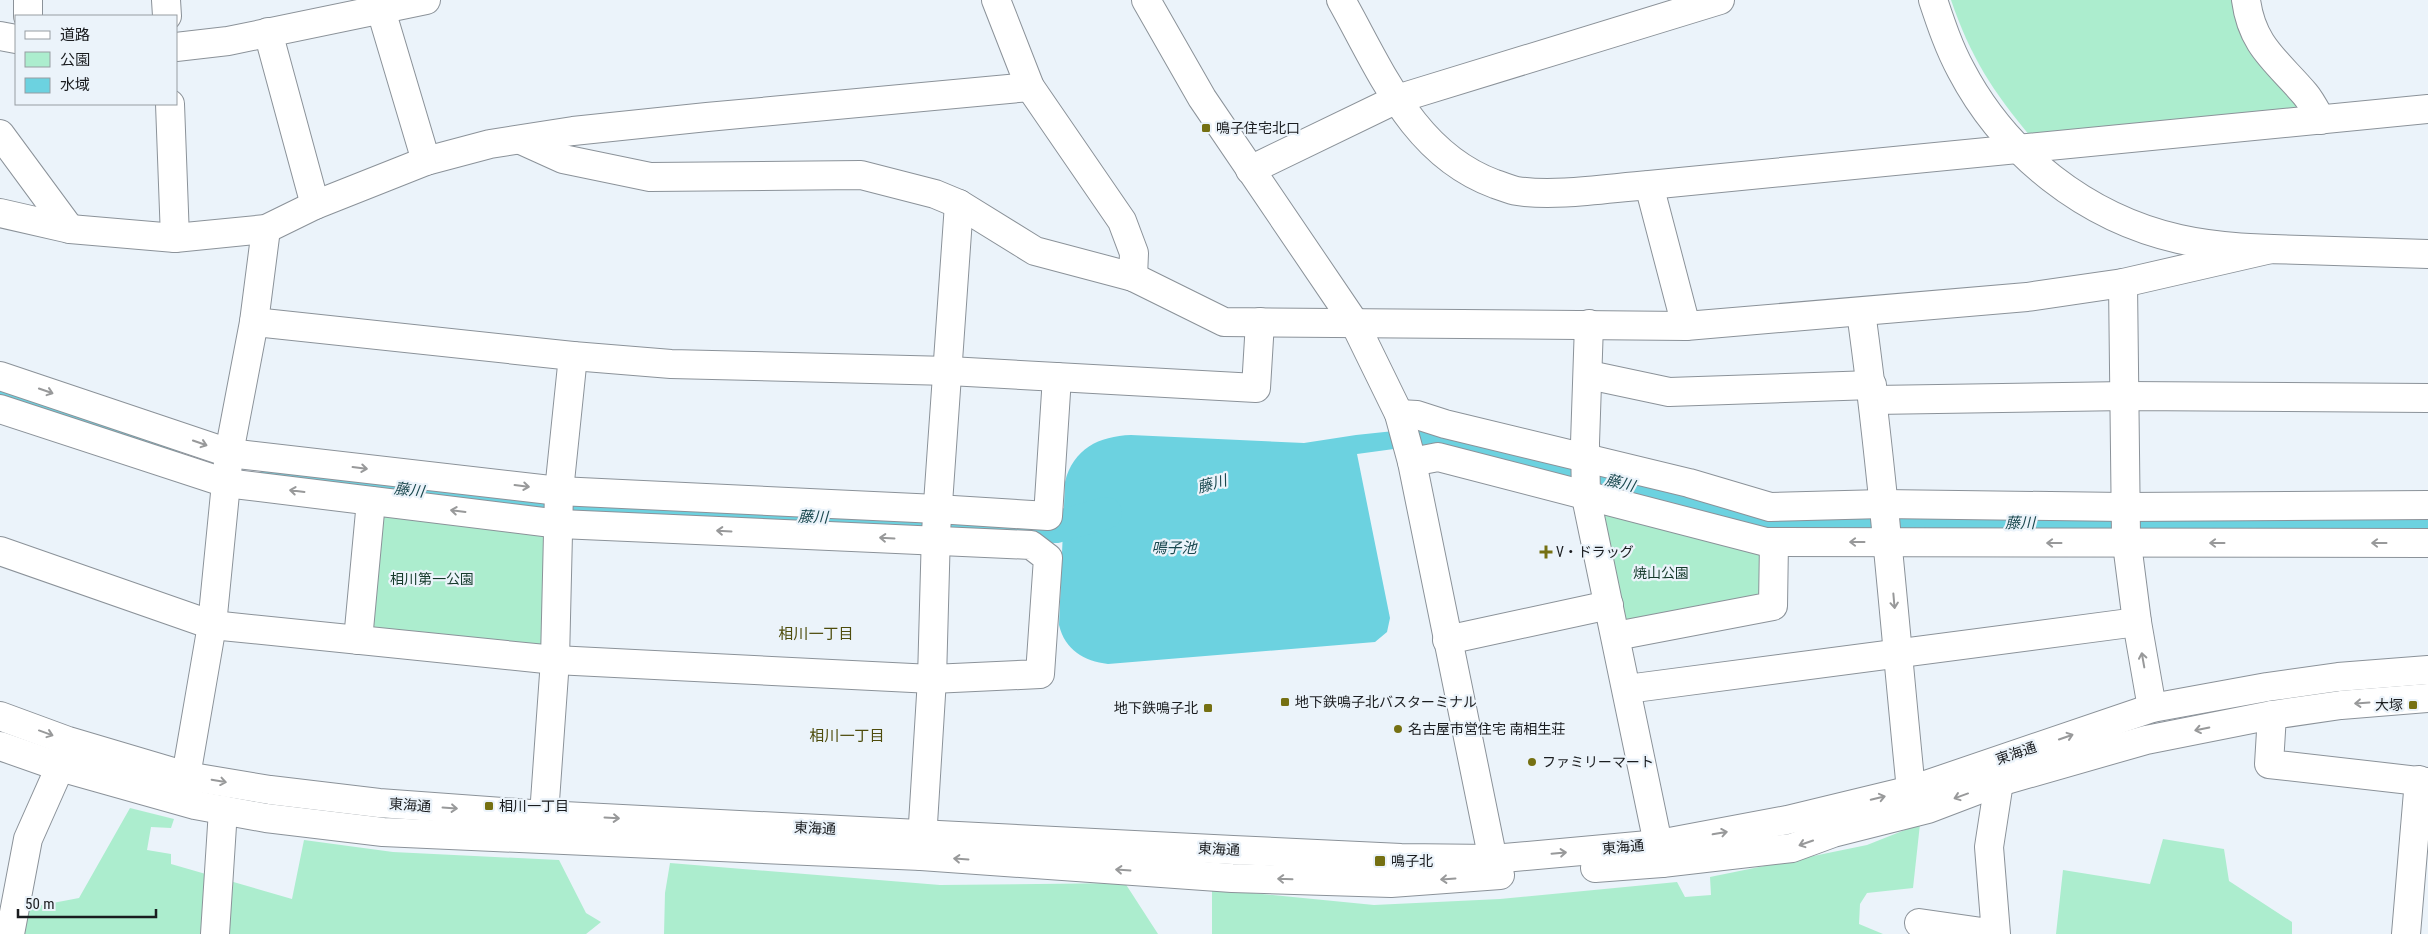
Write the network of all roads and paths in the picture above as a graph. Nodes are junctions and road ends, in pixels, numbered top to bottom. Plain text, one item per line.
1 (28, 0) edge
2 (166, 0) edge
3 (426, 0) edge
4 (996, 0) edge
5 (1146, 0) edge
6 (1341, 0) edge
7 (1933, 0) edge
8 (2246, 0) edge
9 (1705, 2) edge
10 (378, 5) edge
11 (28, 15) edge
12 (167, 15) edge
13 (268, 32) junction
14 (0, 36) edge
15 (15, 39) edge
16 (178, 47) edge
17 (1030, 87) junction
18 (1397, 99) junction
19 (170, 105) edge
20 (2428, 109) edge
21 (2321, 120) junction
22 (0, 134) edge
23 (521, 140) junction
24 (2018, 148) junction
25 (426, 161) junction
26 (1250, 170) junction
27 (1650, 185) junction
28 (959, 204) junction
29 (315, 205) junction
30 (0, 213) edge
31 (70, 229) junction
32 (266, 229) junction
33 (175, 238) junction
34 (2271, 249) junction
35 (2428, 254) edge
36 (1133, 277) junction
37 (2123, 283) junction
38 (1862, 312) junction
39 (254, 322) junction
40 (1260, 322) junction
41 (1354, 322) junction
42 (1589, 324) junction
43 (1686, 326) junction
44 (573, 356) junction
45 (949, 371) junction
46 (1589, 375) junction
47 (0, 376) edge
48 (1057, 377) junction
49 (1873, 392) junction
50 (2126, 396) junction
51 (2428, 398) edge
52 (0, 409) edge
53 (1401, 419) junction
54 (1411, 457) junction
55 (228, 468) junction
56 (1586, 477) junction
57 (371, 500) junction
58 (2428, 505) edge
59 (560, 508) junction
60 (1886, 523) junction
61 (2125, 524) junction
62 (936, 525) junction
63 (1774, 542) junction
64 (2428, 543) edge
65 (0, 551) edge
66 (1609, 606) junction
67 (2137, 622) junction
68 (212, 625) junction
69 (1616, 636) junction
70 (358, 640) junction
71 (1447, 640) junction
72 (1898, 652) junction
73 (555, 660) junction
74 (2428, 670) edge
75 (932, 679) junction
76 (1627, 689) junction
77 (2428, 698) edge
78 (2152, 708) junction
79 (2272, 715) junction
80 (0, 716) edge
81 (0, 746) edge
82 (60, 767) junction
83 (186, 776) junction
84 (2424, 781) edge
85 (1999, 782) junction
86 (1911, 790) junction
87 (223, 810) junction
88 (544, 814) junction
89 (922, 845) junction
90 (1660, 854) junction
91 (1494, 867) junction
92 (1919, 923) dead end
93 (10, 934) edge
94 (215, 934) edge
95 (2406, 934) edge

1 - 11 street
2 - 12 street
3 - 10 street
4 - 17 street
5 - 26 street
6 - 18 street
7 - 24 street
8 - 21 street
9 - 18 street
10 - 13 street
10 - 25 street
13 - 16 street
13 - 29 street
14 - 15 street
17 - 23 street
17 - 36 street
18 - 26 street
18 - 27 street
19 - 33 street
20 - 21 street
21 - 24 street
22 - 31 street
23 - 25 street
23 - 28 street
24 - 27 street
24 - 34 street
25 - 29 street
26 - 41 street
27 - 43 street
28 - 36 street
28 - 45 street
29 - 32 street
30 - 31 street
31 - 33 street
32 - 33 street
32 - 39 street
34 - 35 street
34 - 37 street
36 - 40 street
37 - 38 street
37 - 50 street
38 - 43 street
38 - 49 street
39 - 44 street
39 - 55 street
40 - 41 street
40 - 48 street
41 - 42 street
41 - 53 street
42 - 43 street
42 - 46 street
44 - 45 street
44 - 59 street
45 - 48 street
45 - 62 street
46 - 49 street
46 - 56 street
47 -> 55 street
48 - 62 street
49 - 50 street
49 - 60 street
50 - 51 street
50 - 61 street
52 - 55 street
53 - 54 street
53 - 56 street
54 - 56 street
54 - 71 street
57 -> 55 street
55 -> 59 street
55 - 68 street
56 - 60 street
56 - 63 street
56 - 66 street
59 -> 57 street
57 - 70 street
58 - 61 street
59 - 62 street
59 - 73 street
60 - 61 street
61 -> 60 street
60 -> 63 street
60 -> 72 street
64 -> 61 street
61 - 67 street
62 - 75 street
62 - 75 street
63 - 69 street
65 - 68 street
66 - 69 street
66 - 71 street
67 - 72 street
78 -> 67 street
68 - 70 street
68 - 83 street
69 - 76 street
70 - 73 street
71 - 91 street
72 - 76 street
72 - 86 street
73 - 75 street
73 - 88 street
74 - 78 street, 東海通
75 - 89 street
76 - 90 street
77 -> 79 street, 東海通
86 -> 78 street, 東海通
79 - 84 street
79 -> 85 street, 東海通
80 -> 83 street, 東海通
81 - 82 street, 東海通
82 - 87 street, 東海通
82 - 93 street
83 -> 88 street, 東海通
84 - 95 street
85 -> 90 street, 東海通
85 - 92 street
90 -> 86 street, 東海通
87 - 89 street, 東海通
87 - 94 street
88 -> 89 street, 東海通
89 - 91 street, 東海通
90 - 91 street, 東海通

